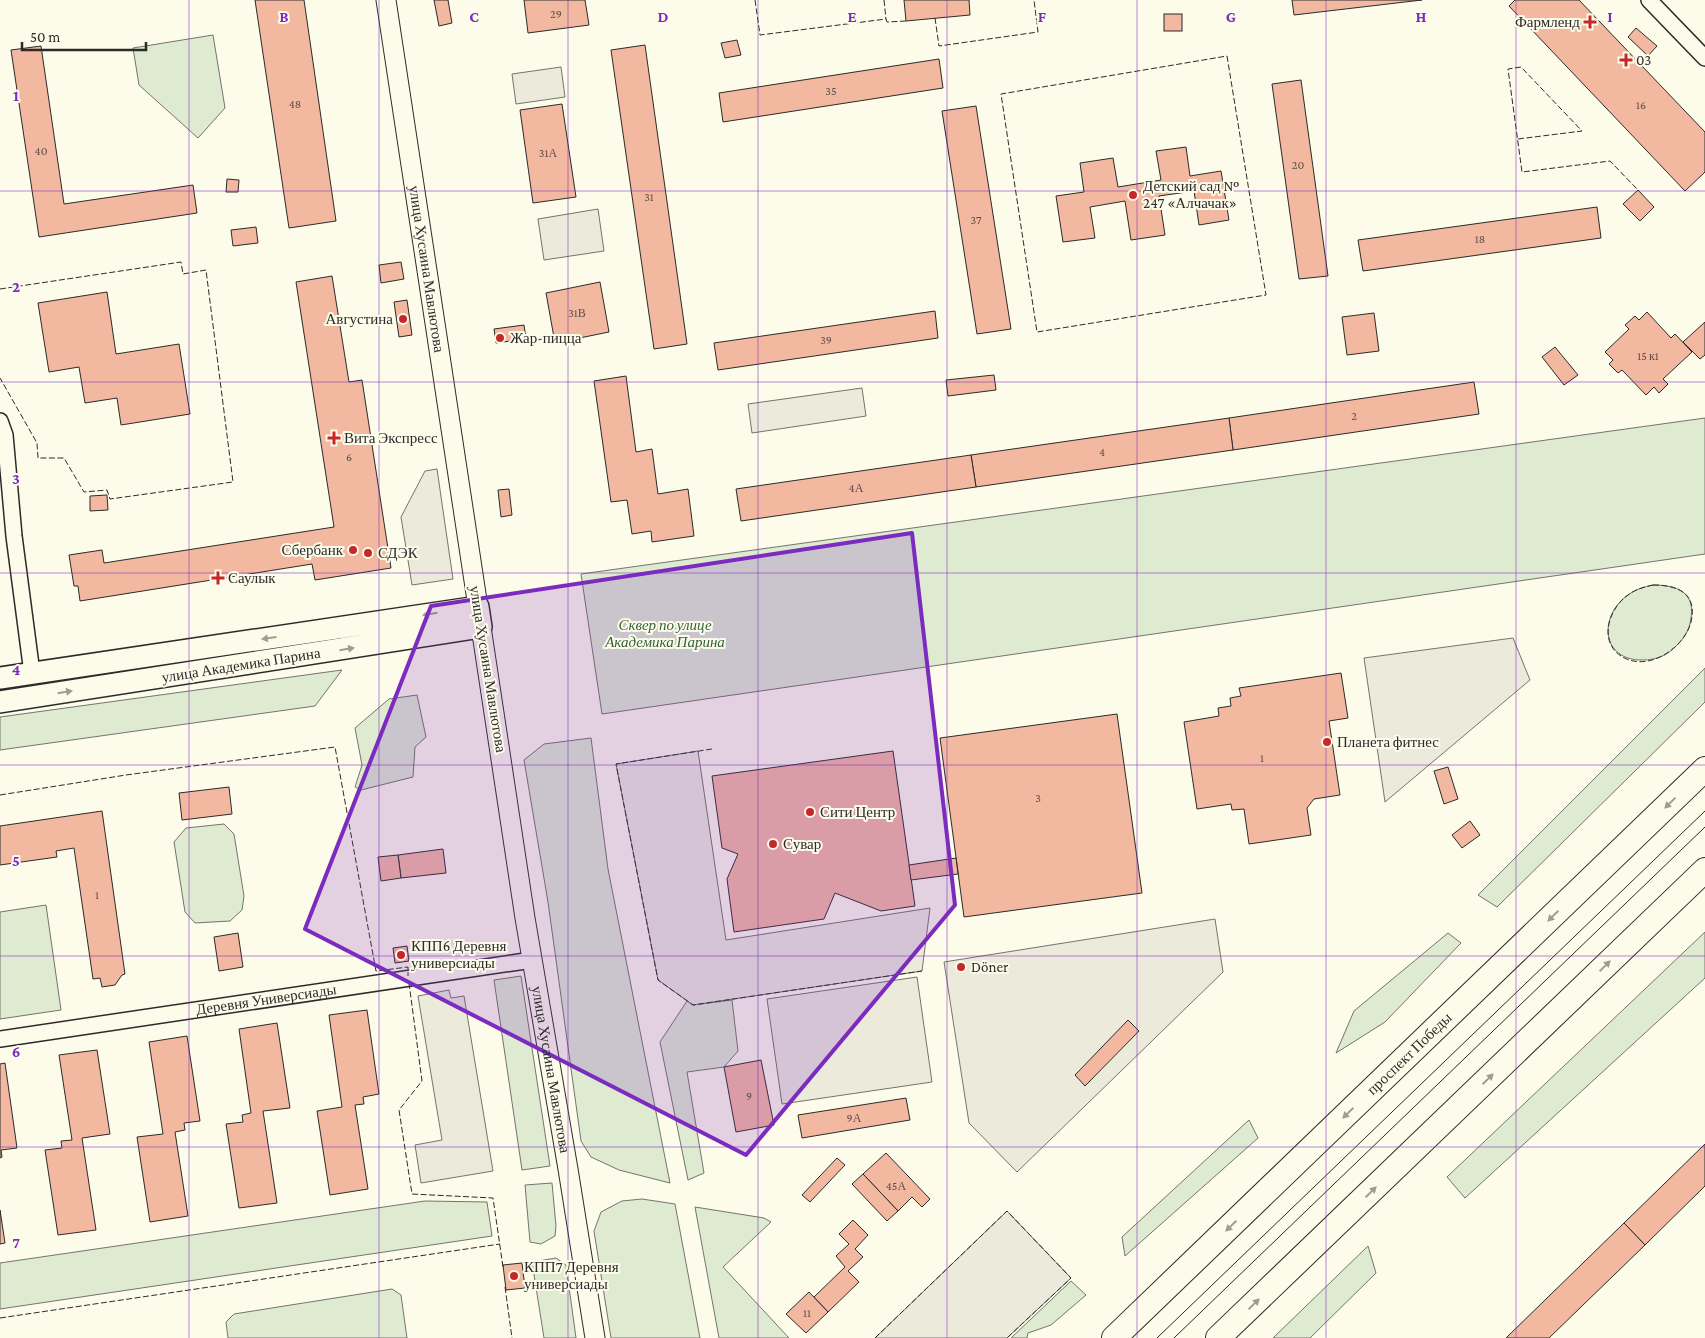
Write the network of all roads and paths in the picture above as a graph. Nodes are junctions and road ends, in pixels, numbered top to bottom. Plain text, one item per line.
1 (386, 0) edge
2 (1648, 0) edge
3 (1705, 58) edge
4 (0, 421) edge
5 (480, 617) junction
6 (32, 673) junction
7 (0, 678) edge
8 (35, 696) junction
9 (0, 702) edge
10 (1705, 769) edge
11 (1705, 870) edge
12 (532, 960) junction
13 (0, 1038) edge
14 (595, 1338) edge
15 (1114, 1338) edge
16 (1218, 1338) edge

1 - 5 street, улица Хусаина Мавлютова
2 - 3 street
4 - 6 street
5 -> 6 main road, улица Академика Парина
8 -> 5 main road, улица Академика Парина
5 - 12 street, улица Хусаина Мавлютова
6 - 7 main road, улица Академика Парина
6 - 8 main road
8 - 9 main road, улица Академика Парина
10 -> 15 main road, проспект Победы
16 -> 11 main road
12 - 13 street, Деревня Универсиады
12 - 14 street, улица Хусаина Мавлютова

